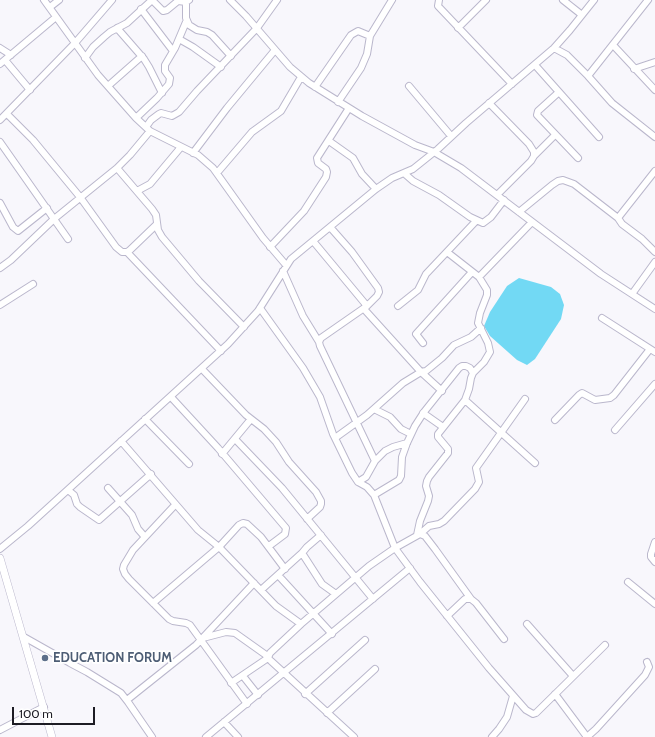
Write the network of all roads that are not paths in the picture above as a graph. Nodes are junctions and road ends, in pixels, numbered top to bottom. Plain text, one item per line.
1 (44, 0) edge
2 (59, 0) edge
3 (112, 0) edge
4 (152, 0) edge
5 (230, 0) edge
6 (277, 0) edge
7 (439, 0) edge
8 (486, 0) edge
9 (563, 0) edge
10 (594, 0) edge
11 (648, 0) edge
12 (188, 1) edge
13 (389, 1) edge
14 (50, 7) junction
15 (141, 10) junction
16 (582, 15) junction
17 (56, 17) junction
18 (186, 22) junction
19 (117, 28) junction
20 (257, 28) junction
21 (458, 28) junction
22 (370, 36) junction
23 (179, 39) junction
24 (75, 43) junction
25 (612, 45) junction
26 (0, 48) edge
27 (554, 48) junction
28 (274, 50) junction
29 (173, 51) junction
30 (11, 55) junction
31 (142, 56) junction
32 (231, 56) junction
33 (85, 58) junction
34 (2, 62) edge
35 (655, 62) edge
36 (535, 65) junction
37 (221, 67) junction
38 (634, 69) junction
39 (588, 76) junction
40 (301, 77) junction
41 (512, 84) junction
42 (108, 86) junction
43 (409, 86) dead end
44 (315, 87) junction
45 (30, 90) junction
46 (655, 90) edge
47 (559, 92) junction
48 (162, 93) junction
49 (338, 102) junction
50 (489, 103) junction
51 (349, 108) junction
52 (6, 114) junction
53 (136, 118) junction
54 (0, 120) edge
55 (148, 129) junction
56 (556, 135) junction
57 (452, 136) junction
58 (599, 137) dead end
59 (655, 137) edge
60 (329, 141) junction
61 (0, 142) edge
62 (181, 147) junction
63 (434, 152) junction
64 (193, 153) junction
65 (534, 156) junction
66 (578, 158) dead end
67 (117, 168) junction
68 (655, 171) edge
69 (217, 173) junction
70 (405, 174) junction
71 (376, 189) junction
72 (137, 191) junction
73 (497, 195) junction
74 (80, 197) junction
75 (504, 200) junction
76 (0, 203) edge
77 (48, 208) junction
78 (519, 212) junction
79 (618, 218) junction
80 (54, 219) junction
81 (476, 221) junction
82 (532, 222) junction
83 (156, 225) junction
84 (330, 227) junction
85 (68, 239) dead end
86 (313, 241) junction
87 (270, 247) junction
88 (127, 252) junction
89 (447, 252) junction
90 (655, 252) edge
91 (655, 262) edge
92 (286, 265) junction
93 (0, 268) edge
94 (282, 271) junction
95 (472, 272) junction
96 (479, 277) junction
97 (34, 284) dead end
98 (632, 294) junction
99 (0, 305) edge
100 (398, 306) dead end
101 (365, 307) junction
102 (260, 308) junction
103 (655, 310) edge
104 (602, 318) dead end
105 (244, 327) junction
106 (481, 328) junction
107 (319, 342) junction
108 (423, 343) dead end
109 (652, 350) edge
110 (221, 351) junction
111 (202, 369) junction
112 (421, 372) junction
113 (473, 373) junction
114 (655, 384) edge
115 (442, 391) junction
116 (171, 397) junction
117 (525, 399) dead end
118 (465, 400) junction
119 (374, 409) junction
120 (424, 412) junction
121 (145, 419) junction
122 (251, 419) junction
123 (555, 420) dead end
124 (356, 423) junction
125 (443, 427) junction
126 (615, 430) dead end
127 (502, 432) junction
128 (411, 434) junction
129 (335, 438) junction
130 (235, 439) junction
131 (121, 441) junction
132 (407, 443) junction
133 (222, 454) junction
134 (375, 461) junction
135 (535, 463) dead end
136 (189, 464) dead end
137 (151, 474) junction
138 (358, 482) junction
139 (108, 488) dead end
140 (68, 490) junction
141 (374, 495) junction
142 (120, 502) junction
143 (175, 505) junction
144 (307, 519) junction
145 (418, 534) junction
146 (320, 535) junction
147 (145, 538) junction
148 (655, 542) edge
149 (269, 546) junction
150 (219, 547) junction
151 (395, 548) junction
152 (0, 549) edge
153 (302, 553) junction
154 (0, 558) edge
155 (655, 562) edge
156 (410, 568) junction
157 (285, 569) junction
158 (278, 575) junction
159 (356, 577) junction
160 (628, 582) dead end
161 (254, 583) junction
162 (261, 590) junction
163 (336, 594) junction
164 (471, 598) junction
165 (373, 599) junction
166 (153, 603) junction
167 (655, 604) edge
168 (313, 614) junction
169 (447, 616) junction
170 (301, 624) junction
171 (526, 624) dead end
172 (332, 634) junction
173 (24, 638) junction
174 (202, 639) junction
175 (504, 639) dead end
176 (365, 640) dead end
177 (604, 645) dead end
178 (269, 657) junction
179 (647, 662) dead end
180 (375, 669) dead end
181 (283, 674) junction
182 (243, 676) junction
183 (574, 676) junction
184 (231, 683) junction
185 (305, 694) junction
186 (555, 694) junction
187 (258, 695) junction
188 (513, 696) junction
189 (127, 700) junction
190 (247, 704) junction
191 (44, 707) junction
192 (327, 713) junction
193 (224, 722) junction
194 (0, 730) edge
195 (52, 737) edge
196 (152, 737) edge
197 (206, 737) edge
198 (238, 737) edge
199 (354, 737) edge
200 (492, 737) edge
201 (587, 737) edge

1 - 14 street
2 - 14 street
3 - 24 street
4 - 12 street
4 - 15 street
5 - 20 street
6 - 20 street
7 - 21 street
8 - 21 street
9 - 16 street
10 - 16 street
11 - 25 street
12 - 18 street
13 - 22 street
14 - 17 street
15 - 19 street
15 - 29 street
16 - 27 street
17 - 24 street
17 - 30 street
18 - 23 street
18 - 32 street
19 - 31 street
19 - 33 street
20 - 28 street
20 - 32 street
21 - 41 street
22 - 44 street
22 - 49 street
23 - 29 street
23 - 37 street
24 - 33 street
24 - 45 street
25 - 38 street
25 - 39 street
26 - 30 street
27 - 36 street
27 - 39 street
28 - 40 street
28 - 64 street
29 - 48 street
30 - 34 street
31 - 42 street
31 - 48 street
32 - 37 street
33 - 42 street
34 - 45 street
35 - 38 street
36 - 41 street
36 - 47 street
37 - 55 street
38 - 46 street
39 - 59 street
40 - 44 street
40 - 69 street
41 - 50 street
42 - 53 street
43 - 57 street
44 - 49 street
45 - 52 street
47 - 56 street
47 - 58 street
48 - 53 street
49 - 51 street
50 - 57 street
50 - 65 street
51 - 60 street
51 - 63 street
52 - 54 street
52 - 74 street
53 - 55 street
55 - 62 street
55 - 67 street
56 - 65 street
56 - 66 street
57 - 63 street
60 - 71 street
60 - 87 street
61 - 77 street
62 - 64 street
62 - 72 street
63 - 70 street
63 - 73 street
64 - 69 street
65 - 73 street
67 - 72 street
67 - 74 street
68 - 79 street
69 - 87 street
70 - 71 street
70 - 81 street
71 - 84 street
72 - 83 street
73 - 75 street
74 - 80 street
74 - 88 street
75 - 78 street
75 - 81 street
76 - 77 street
77 - 80 street
78 - 79 street
78 - 82 street
79 - 90 street
80 - 85 street
80 - 93 street
81 - 89 street
82 - 96 street
82 - 98 street
83 - 88 street
83 - 105 street
84 - 86 street
84 - 101 street
86 - 92 street
86 - 101 street
87 - 92 street
88 - 110 street
89 - 95 street
89 - 100 street
91 - 98 street
92 - 94 street
94 - 102 street
94 - 107 street
95 - 96 street
95 - 108 street
96 - 106 street
97 - 99 street
98 - 103 street
101 - 107 street
101 - 112 street
102 - 105 street
102 - 129 street
104 - 109 street
105 - 110 street
106 - 112 street
106 - 113 street
107 - 124 street
109 - 123 street
110 - 111 street
111 - 116 street
111 - 122 street
112 - 115 street
112 - 119 street
113 - 115 street
113 - 118 street
114 - 126 street
115 - 120 street
116 - 121 street
116 - 133 street
117 - 127 street
118 - 125 street
118 - 127 street
119 - 124 street
119 - 128 street
120 - 125 street
120 - 128 street
121 - 131 street
121 - 136 street
122 - 130 street
122 - 144 street
124 - 129 street
124 - 134 street
125 - 145 street
127 - 135 street
127 - 145 street
128 - 132 street
129 - 138 street
130 - 133 street
130 - 144 street
131 - 137 street
131 - 140 street
132 - 134 street
132 - 141 street
133 - 149 street
134 - 138 street
137 - 142 street
137 - 143 street
138 - 141 street
139 - 142 street
140 - 142 street
140 - 152 street
141 - 151 street
142 - 147 street
143 - 147 street
143 - 150 street
144 - 146 street
145 - 151 street
145 - 164 street
146 - 153 street
146 - 159 street
147 - 166 street
148 - 155 street
149 - 150 street
149 - 157 street
150 - 161 street
150 - 166 street
151 - 156 street
151 - 159 street
153 - 157 street
153 - 163 street
154 - 173 main road
156 - 165 street
156 - 169 street
157 - 158 street
158 - 162 street
158 - 168 street
159 - 163 street
159 - 165 street
160 - 167 street
161 - 162 street
161 - 174 street
162 - 170 street
163 - 168 street
164 - 169 street
164 - 175 street
165 - 172 street
166 - 174 street
168 - 170 street
168 - 172 street
169 - 188 street
170 - 178 street
171 - 183 street
172 - 181 street
173 - 189 street
173 - 191 main road
174 - 178 street
174 - 184 street
174 - 189 street
176 - 185 street
177 - 183 street
178 - 181 street
178 - 182 street
179 - 201 street
180 - 192 street
181 - 185 street
181 - 187 street
182 - 184 street
182 - 187 street
183 - 186 street
184 - 190 street
185 - 192 street
186 - 188 street
186 - 201 street
187 - 190 street
188 - 200 street
189 - 196 street
190 - 193 street
191 - 194 street
191 - 195 main road
192 - 199 street
193 - 197 street
193 - 198 street

